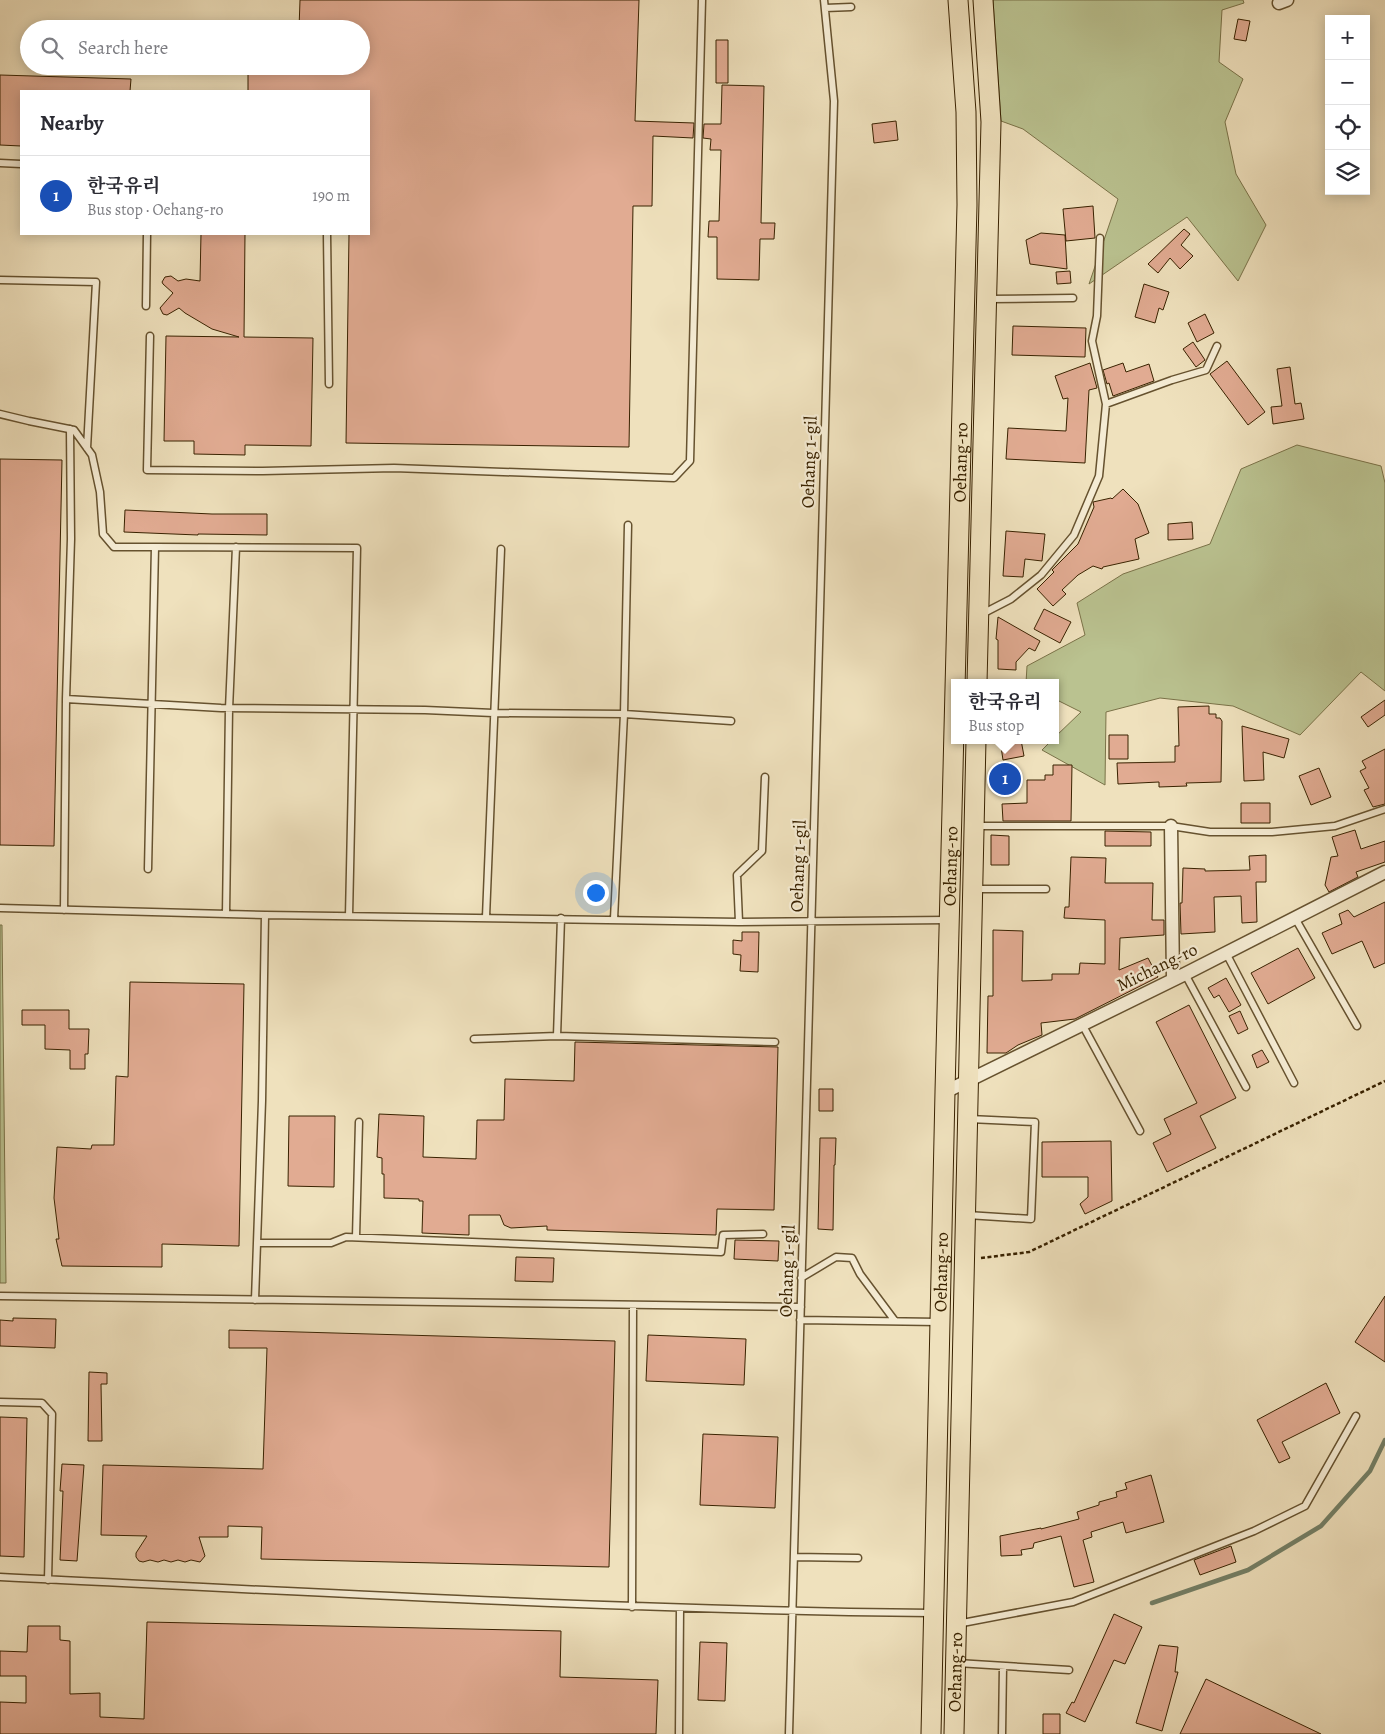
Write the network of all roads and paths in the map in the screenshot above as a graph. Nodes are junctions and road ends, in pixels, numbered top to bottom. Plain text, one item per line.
1 (702, 0) edge
2 (824, 0) edge
3 (958, 0) edge
4 (982, 0) edge
5 (851, 7) dead end
6 (825, 8) junction
7 (0, 163) edge
8 (20, 164) edge
9 (148, 235) edge
10 (328, 235) edge
11 (1100, 238) dead end
12 (0, 280) edge
13 (1073, 298) dead end
14 (986, 299) junction
15 (146, 306) dead end
16 (150, 336) dead end
17 (1217, 346) dead end
18 (329, 384) dead end
19 (1106, 404) junction
20 (0, 414) edge
21 (70, 430) junction
22 (87, 448) junction
23 (628, 525) dead end
24 (155, 547) junction
25 (236, 547) junction
26 (501, 549) dead end
27 (979, 616) junction
28 (954, 679) edge
29 (977, 679) edge
30 (66, 699) junction
31 (151, 704) junction
32 (229, 709) junction
33 (353, 709) junction
34 (493, 713) junction
35 (624, 714) junction
36 (731, 721) dead end
37 (953, 744) edge
38 (976, 744) edge
39 (766, 777) dead end
40 (1385, 809) edge
41 (974, 826) junction
42 (1171, 826) junction
43 (148, 869) dead end
44 (1385, 872) edge
45 (972, 888) junction
46 (1046, 889) dead end
47 (0, 908) edge
48 (64, 910) junction
49 (226, 914) junction
50 (265, 914) junction
51 (349, 916) junction
52 (486, 917) junction
53 (562, 918) junction
54 (1295, 918) junction
55 (614, 919) junction
56 (948, 920) junction
57 (811, 921) junction
58 (739, 922) junction
59 (1226, 953) junction
60 (1179, 976) junction
61 (1082, 1024) junction
62 (1357, 1026) dead end
63 (557, 1036) junction
64 (474, 1039) dead end
65 (775, 1042) dead end
66 (969, 1080) junction
67 (1385, 1081) edge
68 (1294, 1083) dead end
69 (1246, 1087) dead end
70 (944, 1092) junction
71 (968, 1119) junction
72 (359, 1122) dead end
73 (1140, 1131) dead end
74 (966, 1215) junction
75 (763, 1234) dead end
76 (356, 1237) junction
77 (257, 1243) junction
78 (965, 1260) junction
79 (802, 1278) junction
80 (0, 1296) edge
81 (254, 1300) junction
82 (633, 1305) junction
83 (800, 1307) junction
84 (800, 1320) junction
85 (895, 1321) junction
86 (940, 1322) junction
87 (0, 1402) edge
88 (1356, 1416) dead end
89 (794, 1558) junction
90 (858, 1558) dead end
91 (0, 1578) edge
92 (48, 1580) junction
93 (632, 1607) junction
94 (680, 1608) junction
95 (792, 1612) junction
96 (934, 1613) junction
97 (956, 1624) junction
98 (955, 1663) junction
99 (1003, 1666) junction
100 (1069, 1670) dead end
101 (679, 1734) edge
102 (789, 1734) edge
103 (931, 1734) edge
104 (954, 1734) edge
105 (1002, 1734) edge

1 - 16 lane
2 - 6 lane, Oehang 1-gil
3 - 28 main road, Oehang-ro
4 - 14 main road, Oehang-ro
5 - 6 lane
6 - 57 lane, Oehang 1-gil
7 - 8 lane
9 - 15 lane
10 - 18 lane
11 - 19 lane
12 - 22 lane
13 - 14 lane
14 - 27 main road, Oehang-ro
17 - 19 lane
19 - 27 lane
20 - 21 lane
21 - 22 lane
21 - 30 lane
22 - 24 lane
23 - 35 lane
24 - 25 lane
24 - 31 lane
25 - 32 lane
25 - 33 lane
26 - 34 lane
27 - 29 main road, Oehang-ro
30 - 31 lane
30 - 48 lane
31 - 32 lane
31 - 43 lane
32 - 33 lane
32 - 49 lane
33 - 34 lane
33 - 51 lane
34 - 35 lane
34 - 52 lane
35 - 36 lane
35 - 55 lane
37 - 56 main road, Oehang-ro
38 - 41 main road, Oehang-ro
39 - 58 lane
40 - 42 lane
41 - 42 lane
41 - 45 main road, Oehang-ro
42 - 60 street
44 - 54 street, Michang-ro
45 - 46 lane
45 - 66 main road, Oehang-ro
47 - 48 lane
48 - 49 lane
49 - 50 lane
50 - 51 lane
50 - 77 lane
51 - 52 lane
52 - 53 lane
53 - 55 lane
53 - 63 lane
54 - 59 street, Michang-ro
54 - 62 lane
55 - 58 lane
56 - 57 lane
56 - 70 main road, Oehang-ro
57 - 58 lane
57 - 79 lane, Oehang 1-gil
59 - 60 street, Michang-ro
59 - 68 lane
60 - 61 street, Michang-ro
60 - 69 lane
61 - 66 street, Michang-ro
61 - 73 lane
63 - 64 lane
63 - 65 lane
66 - 70 street, Michang-ro
66 - 71 main road, Oehang-ro
67 - 78 path
70 - 86 main road, Oehang-ro
71 - 74 main road, Oehang-ro
71 - 74 lane
72 - 76 lane
74 - 78 main road, Oehang-ro
75 - 76 lane
76 - 77 lane
77 - 81 lane
78 - 97 main road, Oehang-ro
79 - 83 lane, Oehang 1-gil
79 - 85 lane
80 - 81 lane
81 - 82 lane
82 - 83 lane
82 - 93 lane
83 - 84 lane, Oehang 1-gil
84 - 85 lane
84 - 89 lane, Oehang 1-gil
85 - 86 lane
86 - 96 main road, Oehang-ro
87 - 92 lane
88 - 97 lane
89 - 90 lane
89 - 95 lane, Oehang 1-gil
91 - 92 lane
92 - 93 lane
93 - 94 lane
94 - 95 lane
94 - 101 lane
95 - 96 lane
95 - 102 lane, Oehang 1-gil
96 - 103 main road, Oehang-ro
97 - 98 main road, Oehang-ro
98 - 99 lane
98 - 104 main road, Oehang-ro
99 - 100 lane
99 - 105 lane

